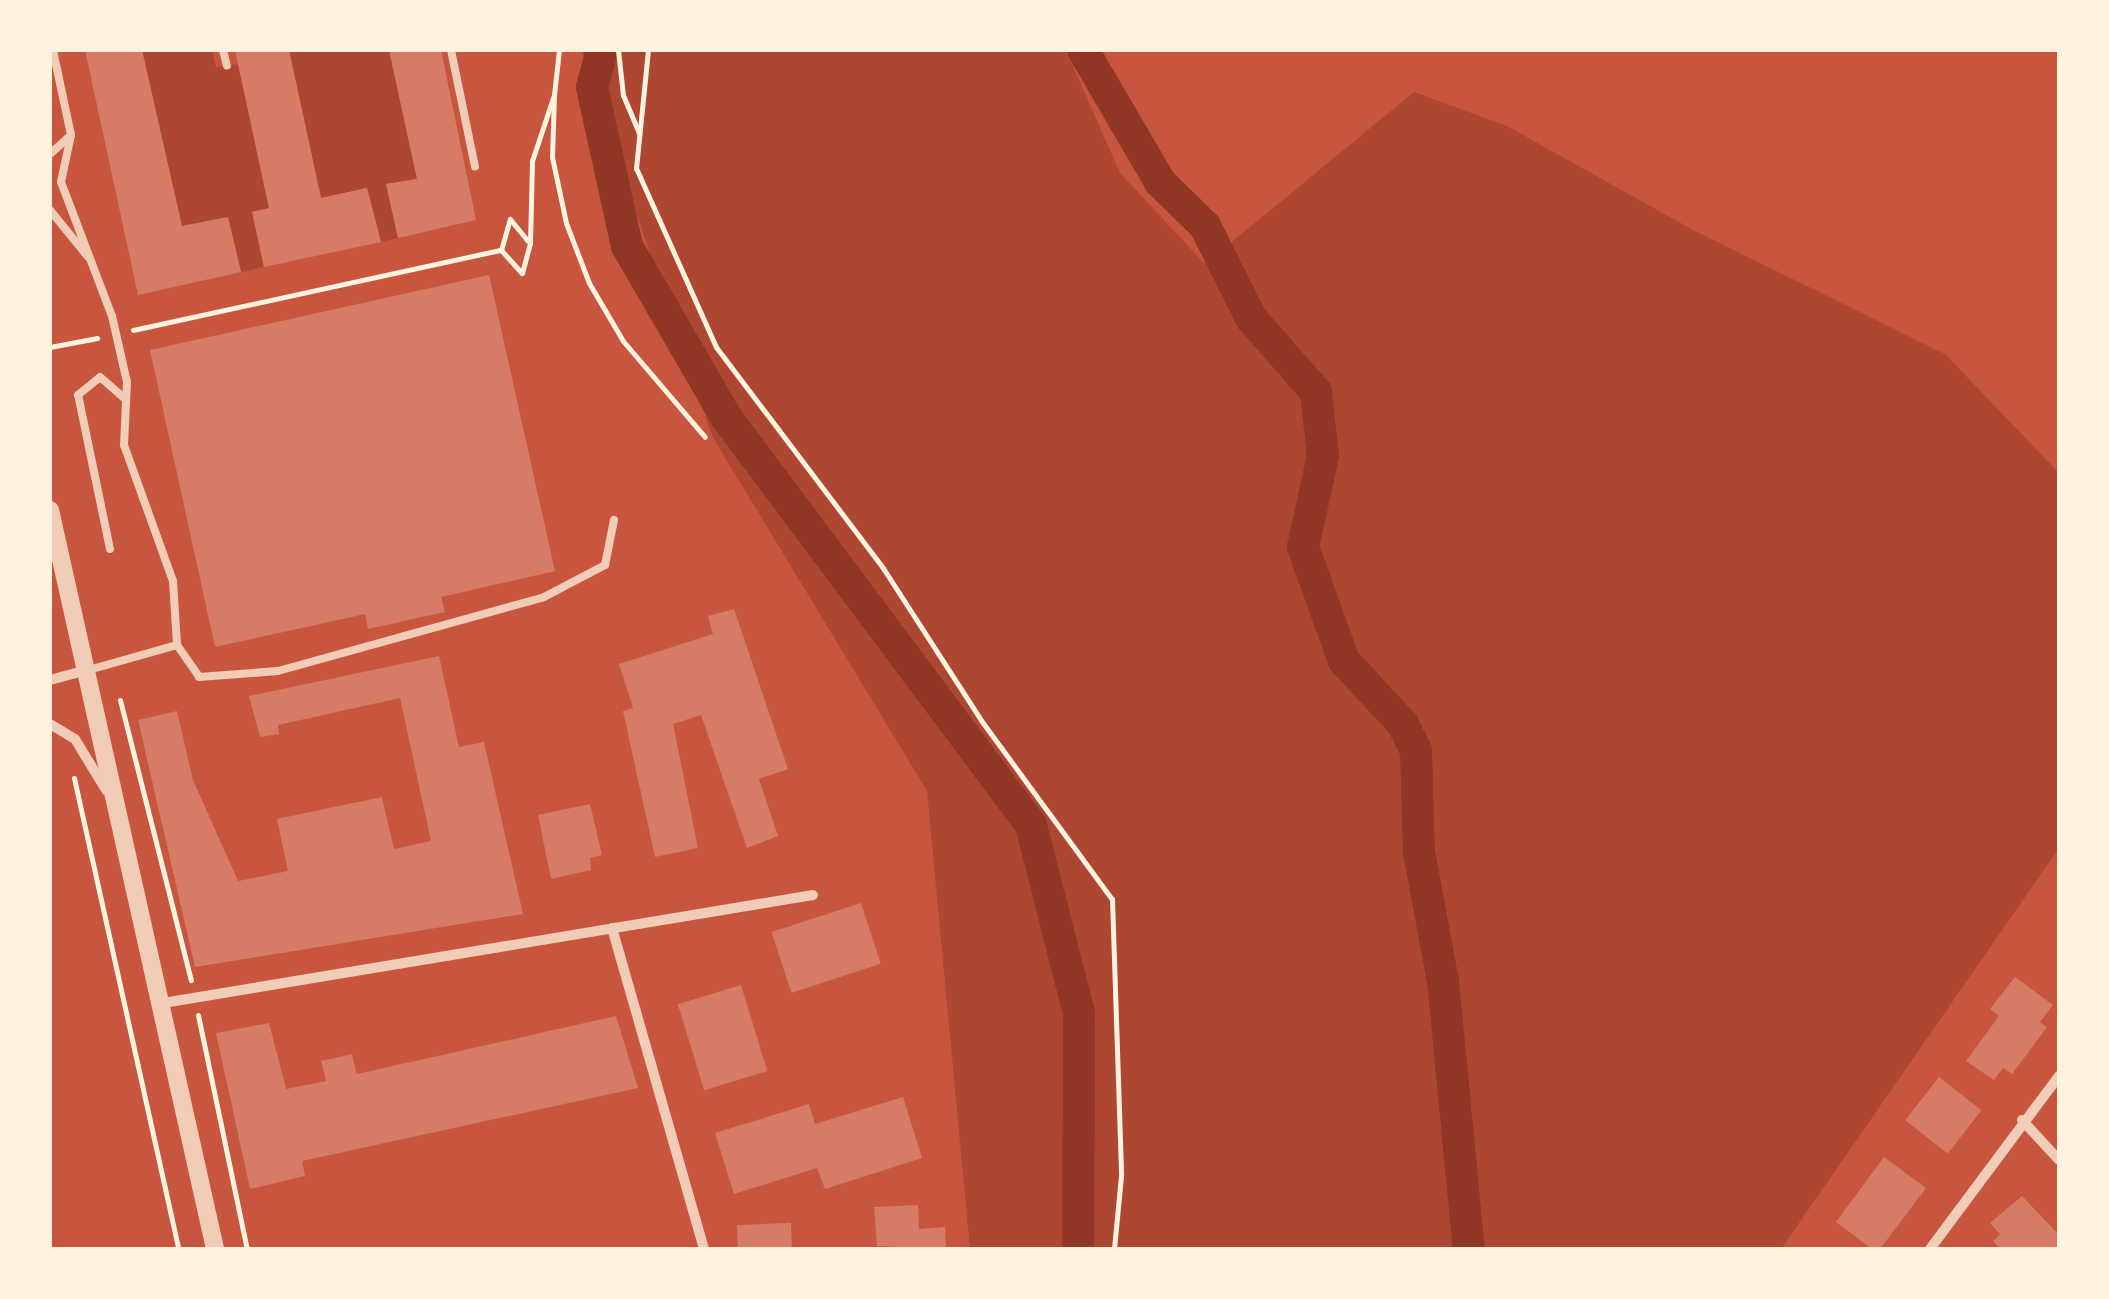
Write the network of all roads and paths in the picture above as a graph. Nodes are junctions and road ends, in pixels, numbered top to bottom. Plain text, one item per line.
1 (53, 50) edge
2 (224, 50) edge
3 (451, 50) edge
4 (558, 50) edge
5 (618, 50) edge
6 (648, 50) edge
7 (227, 66) dead end
8 (554, 95) junction
9 (72, 134) junction
10 (640, 135) junction
11 (50, 154) edge
12 (475, 167) dead end
13 (50, 210) edge
14 (530, 243) junction
15 (501, 250) junction
16 (94, 262) junction
17 (116, 334) junction
18 (50, 347) edge
19 (126, 400) junction
20 (705, 437) dead end
21 (50, 510) edge
22 (614, 520) dead end
23 (53, 539) edge
24 (110, 550) dead end
25 (177, 645) junction
26 (112, 664) junction
27 (84, 671) junction
28 (50, 680) edge
29 (50, 724) edge
30 (72, 771) dead end
31 (111, 801) junction
32 (812, 895) dead end
33 (612, 928) junction
34 (195, 996) junction
35 (156, 1004) junction
36 (2059, 1076) edge
37 (2022, 1120) junction
38 (2059, 1160) edge
39 (178, 1249) edge
40 (215, 1249) edge
41 (248, 1249) edge
42 (704, 1249) edge
43 (1114, 1249) edge
44 (1930, 1249) edge

1 - 9 lane
2 - 7 lane
3 - 12 lane
4 - 8 path
5 - 10 path
6 - 10 path
8 - 14 path
8 - 20 path
9 - 11 lane
9 - 16 lane
10 - 43 path
13 - 16 lane
14 - 15 path
14 - 15 path
15 - 17 path
16 - 17 lane
17 - 18 path
17 - 19 lane
19 - 24 lane
19 - 25 lane
21 - 23 street
22 - 25 lane
23 - 27 street
25 - 26 lane
26 - 27 lane
26 - 34 path
27 - 28 street
27 - 31 street
29 - 31 street
30 - 39 path
31 - 35 street
32 - 33 street
33 - 34 street
33 - 42 street
34 - 35 street
34 - 41 path
35 - 40 street
36 - 37 street
37 - 38 street
37 - 44 street

